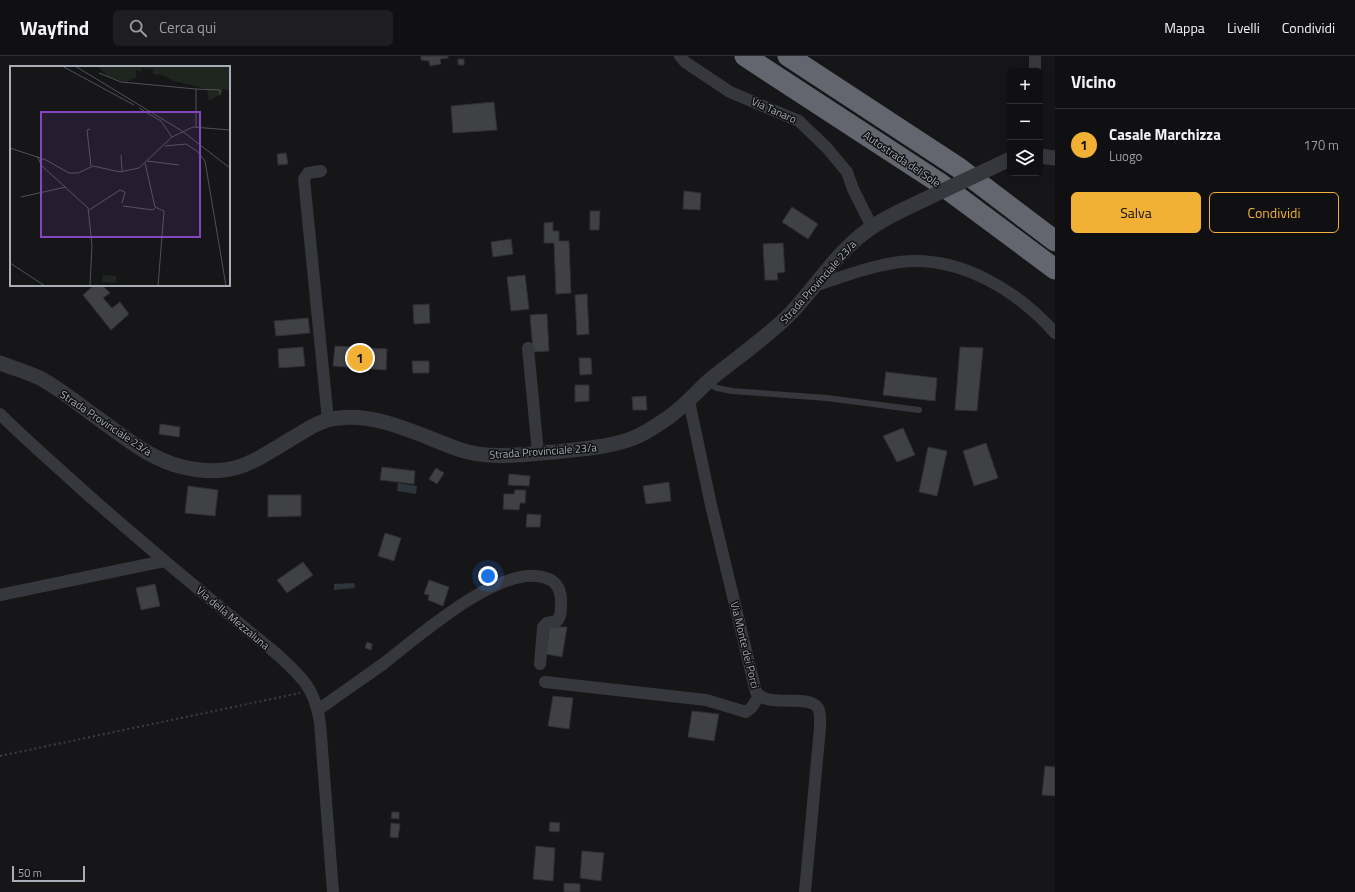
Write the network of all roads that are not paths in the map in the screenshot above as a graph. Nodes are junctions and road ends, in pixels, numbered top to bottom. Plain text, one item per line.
1 (680, 56) edge
2 (745, 56) edge
3 (788, 56) edge
4 (1035, 56) edge
5 (1035, 68) edge
6 (1043, 156) edge
7 (1055, 158) edge
8 (1007, 161) edge
9 (322, 170) dead end
10 (872, 226) junction
11 (1055, 241) edge
12 (1055, 269) edge
13 (814, 286) junction
14 (1055, 333) edge
15 (528, 348) dead end
16 (0, 363) edge
17 (707, 383) junction
18 (689, 401) junction
19 (919, 410) dead end
20 (0, 414) edge
21 (328, 420) junction
22 (538, 453) junction
23 (164, 561) junction
24 (0, 595) edge
25 (540, 664) dead end
26 (545, 682) dead end
27 (759, 696) junction
28 (318, 710) junction
29 (333, 892) edge
30 (805, 892) edge

1 - 10 street, Via Tanaro
2 - 12 highway, Autostrada del Sole
3 - 11 highway, Autostrada del Sole
4 - 5 street
6 - 7 street
8 - 10 street, Strada Provinciale 23/a, bridge
9 - 21 street
10 - 13 street, Strada Provinciale 23/a
13 - 14 street
13 - 17 street, Strada Provinciale 23/a
15 - 22 street
16 - 21 street, Strada Provinciale 23/a
17 - 18 street, Strada Provinciale 23/a
17 - 19 lane
18 - 22 street, Strada Provinciale 23/a
18 - 27 street, Via Monte dei Porci
20 - 23 street, Via della Mezzaluna
21 - 22 street, Strada Provinciale 23/a
23 - 24 street
23 - 28 street, Via della Mezzaluna
25 - 28 street
26 - 27 street
27 - 30 street, Via Monte dei Porci
28 - 29 street, Via della Mezzaluna

